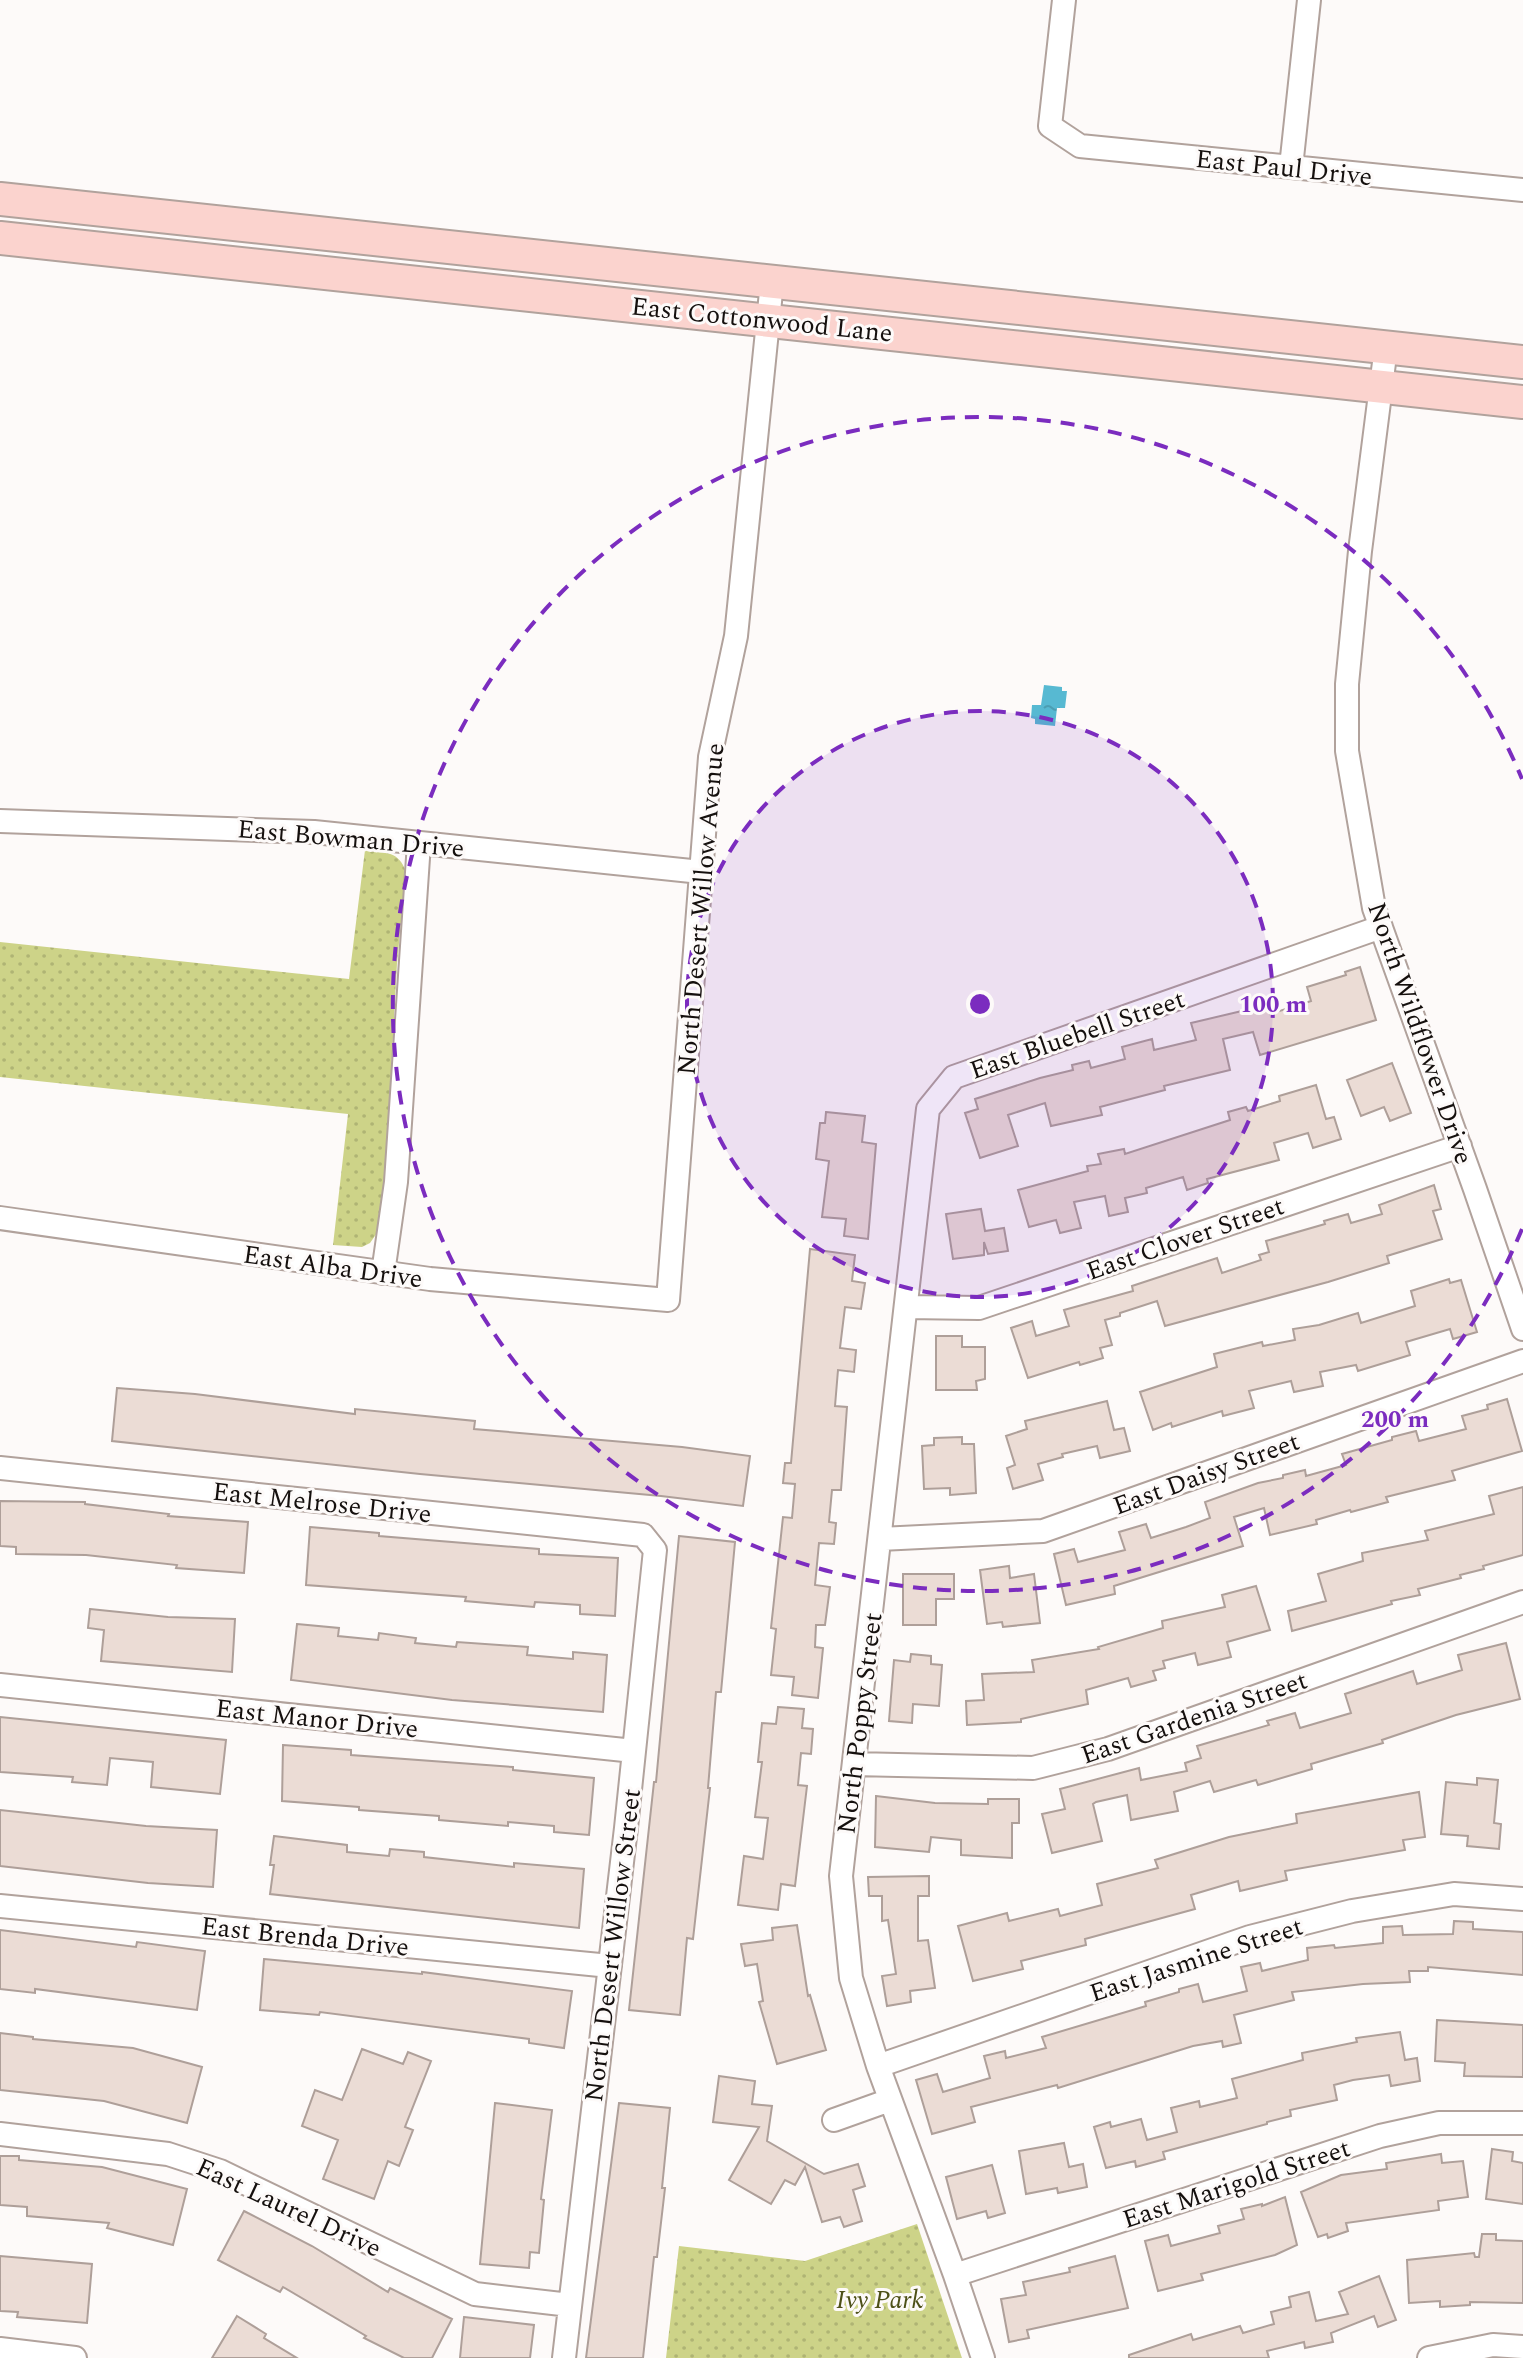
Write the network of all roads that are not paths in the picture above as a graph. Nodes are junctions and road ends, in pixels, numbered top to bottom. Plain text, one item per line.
1 (1064, 0) edge
2 (1309, 0) edge
3 (1291, 167) junction
4 (1523, 190) edge
5 (0, 199) edge
6 (0, 238) edge
7 (772, 282) junction
8 (769, 320) junction
9 (1386, 347) junction
10 (1523, 362) edge
11 (1382, 386) junction
12 (1523, 402) edge
13 (0, 821) edge
14 (419, 843) junction
15 (701, 872) junction
16 (1381, 927) junction
17 (954, 1077) joint
18 (1460, 1146) junction
19 (0, 1218) edge
20 (383, 1273) junction
21 (668, 1300) joint
22 (906, 1307) junction
23 (1521, 1317) edge
24 (1523, 1361) edge
25 (0, 1468) edge
26 (643, 1535) joint
27 (880, 1539) junction
28 (1523, 1602) edge
29 (0, 1685) edge
30 (634, 1751) junction
31 (854, 1764) junction
32 (1523, 1899) edge
33 (0, 1906) edge
34 (610, 1966) junction
35 (878, 2066) junction
36 (890, 2100) junction
37 (834, 2120) dead end
38 (1523, 2123) edge
39 (0, 2134) edge
40 (955, 2275) junction
41 (570, 2305) junction
42 (1523, 2347) edge
43 (0, 2349) edge
44 (41, 2356) edge
45 (75, 2358) edge
46 (564, 2358) edge
47 (983, 2358) edge
48 (1429, 2358) edge

1 - 3 street, East Paul Drive
2 - 3 street
3 - 4 street, East Paul Drive
5 - 7 main road, East Cottonwood Lane
6 - 8 main road, East Cottonwood Lane
7 - 8 street, North Desert Willow Avenue
7 - 9 main road, East Cottonwood Lane
8 - 11 main road, East Cottonwood Lane
8 - 15 street, North Desert Willow Avenue
9 - 10 main road, East Cottonwood Lane
9 - 11 street, North Wildflower Drive
11 - 12 main road, East Cottonwood Lane
11 - 16 street, North Wildflower Drive
13 - 14 street, East Bowman Drive
14 - 15 street, East Bowman Drive
14 - 20 street
15 - 21 street, North Desert Willow Avenue
16 - 17 street, East Bluebell Street
16 - 18 street, North Wildflower Drive
17 - 22 street, North Poppy Street
18 - 22 street, East Clover Street
18 - 23 street, North Wildflower Drive
19 - 20 street, East Alba Drive
20 - 21 street, East Alba Drive
22 - 27 street, North Poppy Street
24 - 27 street, East Daisy Street
25 - 26 street, East Melrose Drive
26 - 30 street, North Desert Willow Street
27 - 31 street, North Poppy Street
28 - 31 street, East Gardenia Street
29 - 30 street, East Manor Drive
30 - 34 street, North Desert Willow Street
31 - 35 street, North Poppy Street
32 - 35 street, East Jasmine Street
33 - 34 street, East Brenda Drive
34 - 41 street, North Desert Willow Street
35 - 36 street, North Poppy Street
36 - 37 street
36 - 40 street, North Poppy Street
38 - 40 street, East Marigold Street
39 - 41 street, East Laurel Drive
40 - 47 street, North Poppy Street
41 - 46 street, North Desert Willow Street
42 - 48 street
43 - 44 street
44 - 45 street

